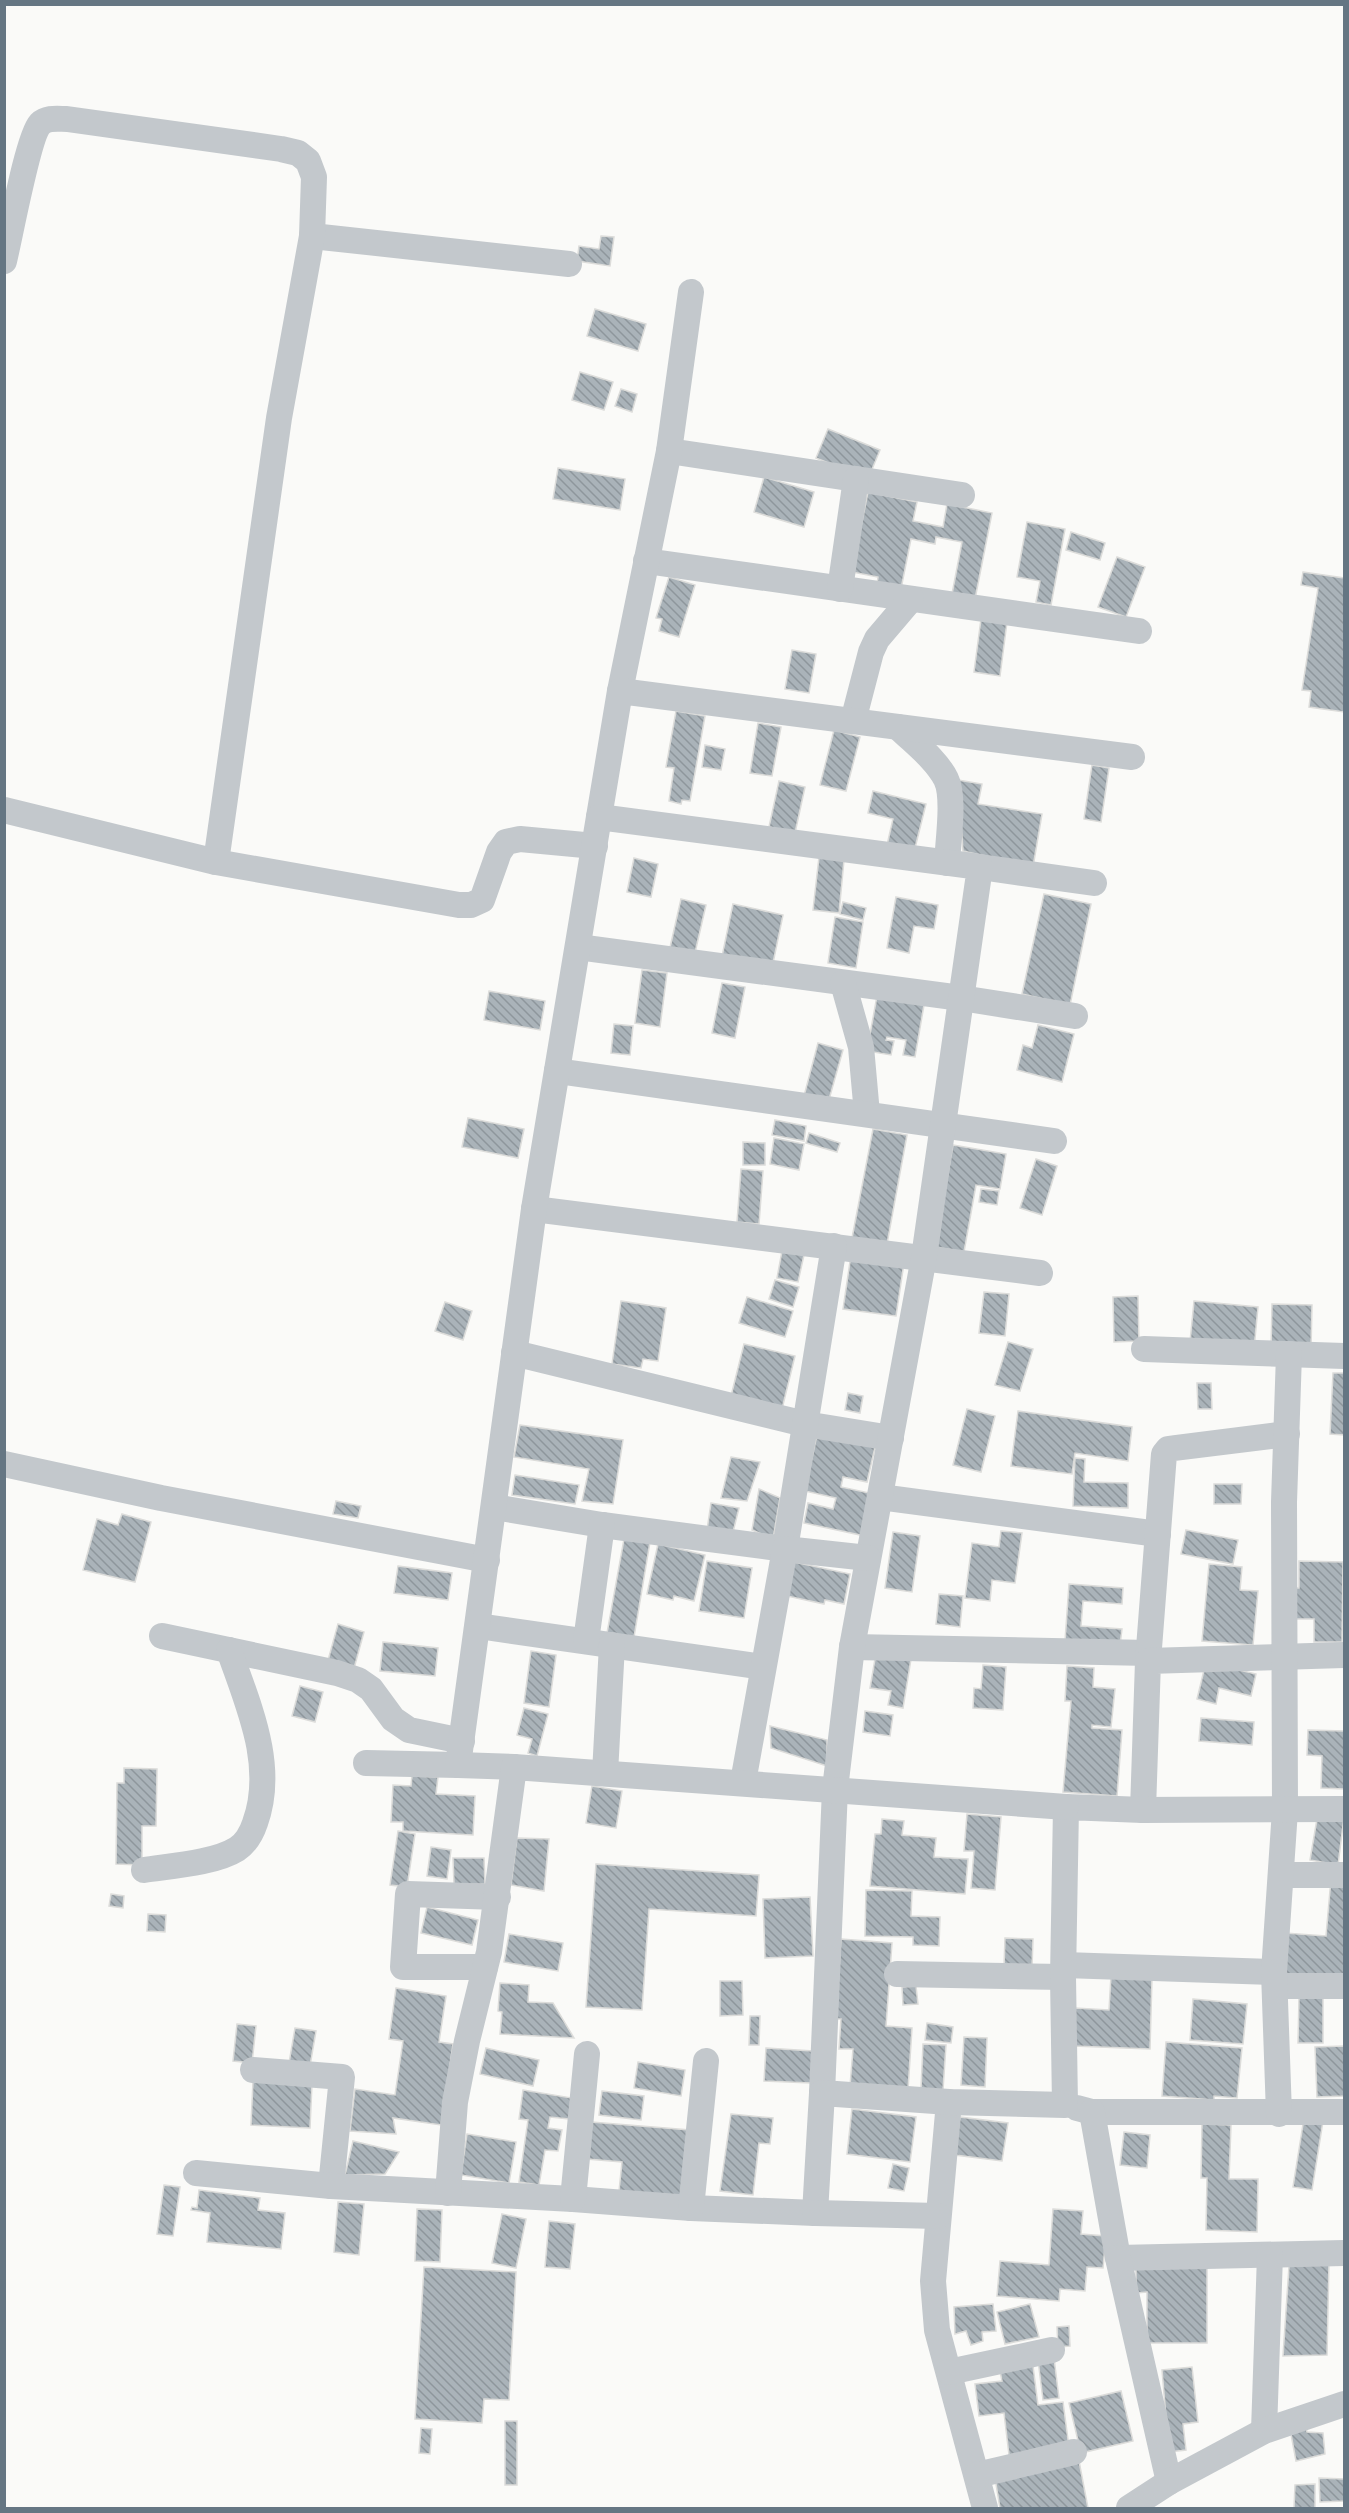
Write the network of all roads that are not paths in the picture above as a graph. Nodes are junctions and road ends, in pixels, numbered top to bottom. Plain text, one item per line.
1 (312, 236) junction
2 (4, 261) edge
3 (569, 264) dead end
4 (691, 292) dead end
5 (669, 451) junction
6 (856, 479) junction
7 (962, 495) dead end
8 (646, 561) junction
9 (840, 589) junction
10 (911, 599) junction
11 (1139, 631) dead end
12 (620, 691) junction
13 (853, 721) junction
14 (898, 727) junction
15 (1132, 757) dead end
16 (4, 810) edge
17 (599, 817) junction
18 (595, 846) junction
19 (216, 862) junction
20 (947, 863) junction
21 (980, 867) junction
22 (1094, 883) dead end
23 (578, 947) junction
24 (843, 982) junction
25 (961, 998) junction
26 (1075, 1016) dead end
27 (557, 1071) junction
28 (867, 1113) junction
29 (943, 1124) junction
30 (1054, 1141) dead end
31 (534, 1209) junction
32 (834, 1246) junction
33 (924, 1257) junction
34 (1040, 1273) dead end
35 (1144, 1349) dead end
36 (514, 1353) junction
37 (1289, 1354) junction
38 (1344, 1356) edge
39 (805, 1424) junction
40 (1287, 1434) junction
41 (891, 1438) junction
42 (4, 1464) edge
43 (880, 1497) junction
44 (494, 1507) junction
45 (602, 1526) junction
46 (1158, 1534) junction
47 (785, 1549) junction
48 (868, 1558) junction
49 (487, 1560) junction
50 (478, 1626) junction
51 (162, 1636) dead end
52 (586, 1641) junction
53 (612, 1645) junction
54 (852, 1647) junction
55 (229, 1650) junction
56 (1344, 1655) edge
57 (1284, 1656) junction
58 (1148, 1657) junction
59 (763, 1667) junction
60 (460, 1753) junction
61 (366, 1763) dead end
62 (514, 1767) junction
63 (605, 1773) junction
64 (743, 1782) junction
65 (835, 1789) junction
66 (1066, 1807) junction
67 (1344, 1809) edge
68 (1143, 1810) junction
69 (1285, 1810) junction
70 (144, 1870) dead end
71 (1281, 1875) junction
72 (1344, 1875) edge
73 (498, 1897) junction
74 (485, 1967) junction
75 (1063, 1971) junction
76 (897, 1974) dead end
77 (1274, 1979) junction
78 (1344, 1986) edge
79 (587, 2054) dead end
80 (706, 2061) dead end
81 (253, 2070) dead end
82 (822, 2093) junction
83 (950, 2102) junction
84 (1065, 2105) junction
85 (1092, 2112) junction
86 (1344, 2112) edge
87 (1279, 2114) junction
88 (196, 2173) dead end
89 (331, 2186) junction
90 (448, 2193) junction
91 (573, 2199) junction
92 (691, 2208) junction
93 (815, 2213) junction
94 (938, 2216) junction
95 (1344, 2253) edge
96 (1269, 2255) junction
97 (1118, 2258) junction
98 (1052, 2350) dead end
99 (949, 2372) junction
100 (1344, 2404) edge
101 (1264, 2431) junction
102 (1074, 2452) dead end
103 (977, 2475) junction
104 (1169, 2482) junction
105 (985, 2508) edge
106 (1129, 2508) edge

1 - 2 street
1 - 3 street
1 - 19 street
4 - 5 street
5 - 6 street
5 - 8 street
6 - 7 street
6 - 9 street
8 - 9 street
8 - 12 street
9 - 10 street
10 - 11 street
10 - 13 street
12 - 13 street
12 - 17 street
13 - 14 street
14 - 15 street
14 - 20 street
16 - 19 street
17 - 18 street
17 - 20 street
18 - 19 street
18 - 23 street
20 - 21 street
21 - 22 street
21 - 25 street
23 - 24 street
23 - 27 street
24 - 25 street
24 - 28 street
25 - 26 street
25 - 29 street
27 - 28 street
27 - 31 street
28 - 29 street
29 - 30 street
29 - 33 street
31 - 32 street
31 - 36 street
32 - 33 street
32 - 39 street
33 - 34 street
33 - 41 street
35 - 37 street
36 - 39 street
36 - 44 street
37 - 38 street
37 - 40 street
39 - 41 street
39 - 47 street
40 - 46 street
40 - 57 street
41 - 43 street
42 - 49 street
43 - 46 street
43 - 48 street
44 - 45 street
44 - 49 street
45 - 47 street
45 - 52 street
46 - 58 street
47 - 48 street
47 - 59 street
48 - 54 street
49 - 50 street
50 - 52 street
50 - 60 street
51 - 55 street
52 - 53 street
53 - 59 street
53 - 63 street
54 - 58 street
54 - 65 street
55 - 60 street
55 - 70 street
56 - 57 street
57 - 58 street
57 - 69 street
58 - 68 street
59 - 64 street
60 - 61 street
60 - 62 street
62 - 63 street
62 - 73 street
63 - 64 street
64 - 65 street
65 - 66 street
65 - 82 street
66 - 68 street
66 - 75 street
67 - 69 street
68 - 69 street
69 - 71 street
71 - 72 street
71 - 77 street
73 - 74 street
73 - 74 street
74 - 90 street
75 - 76 street
75 - 77 street
75 - 84 street
77 - 78 street
77 - 87 street
79 - 91 street
80 - 92 street
81 - 89 street
82 - 83 street
82 - 93 street
83 - 84 street
83 - 94 street
84 - 85 street
85 - 87 street
85 - 97 street
86 - 87 street
88 - 89 street
89 - 90 street
90 - 91 street
91 - 92 street
92 - 93 street
93 - 94 street
94 - 99 street
95 - 96 street
96 - 97 street
96 - 101 street
97 - 104 street
98 - 99 street
99 - 103 street
100 - 101 street
101 - 104 street
102 - 103 street
103 - 105 street
104 - 106 street

